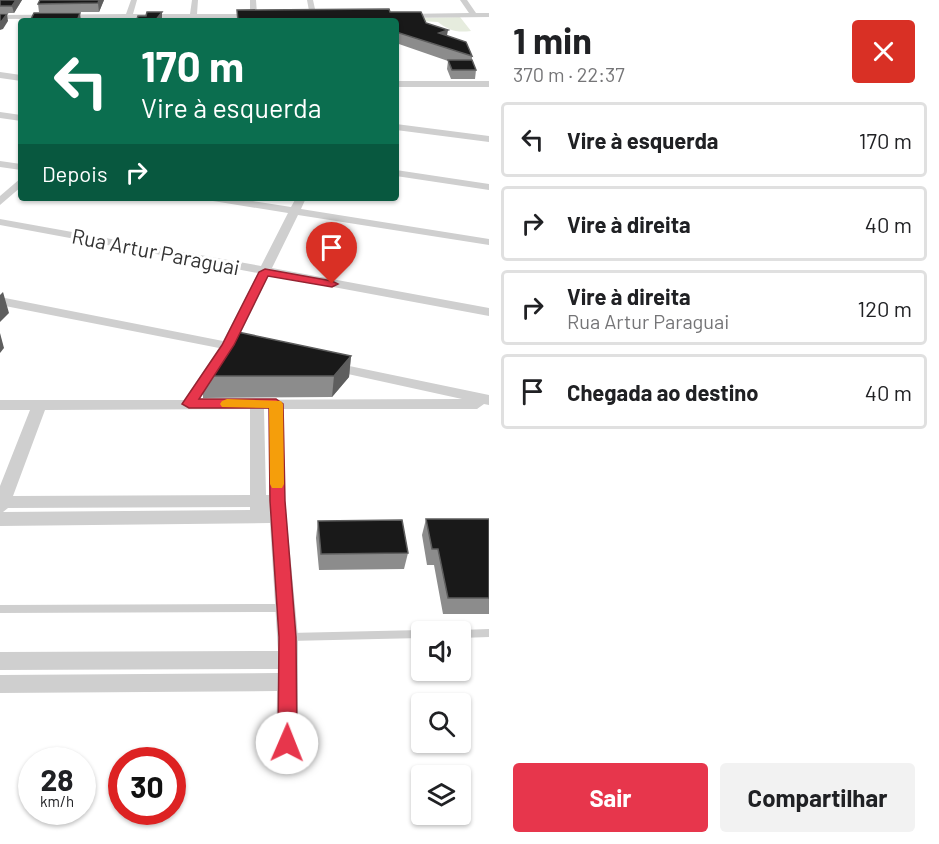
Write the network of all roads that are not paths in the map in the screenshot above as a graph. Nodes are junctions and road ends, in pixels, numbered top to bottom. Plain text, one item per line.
1 (134, 0) edge
2 (195, 0) edge
3 (253, 0) edge
4 (310, 0) edge
5 (464, 0) edge
6 (457, 8) dead end
7 (461, 15) junction
8 (474, 15) junction
9 (489, 15) edge
10 (254, 16) junction
11 (264, 16) edge
12 (304, 16) edge
13 (314, 16) junction
14 (326, 16) edge
15 (393, 16) edge
16 (0, 17) edge
17 (129, 17) junction
18 (160, 18) edge
19 (191, 18) edge
20 (212, 18) edge
21 (0, 75) edge
22 (18, 78) edge
23 (399, 84) edge
24 (489, 84) edge
25 (0, 115) edge
26 (18, 118) edge
27 (399, 127) edge
28 (489, 139) edge
29 (0, 164) edge
30 (18, 167) edge
31 (399, 173) edge
32 (18, 184) edge
33 (489, 187) edge
34 (232, 201) edge
35 (299, 201) edge
36 (0, 202) edge
37 (294, 211) junction
38 (0, 222) edge
39 (489, 242) edge
40 (265, 272) junction
41 (0, 301) edge
42 (489, 312) edge
43 (228, 345) junction
44 (262, 352) edge
45 (319, 364) edge
46 (489, 402) edge
47 (189, 404) junction
48 (257, 404) junction
49 (276, 404) junction
50 (0, 405) edge
51 (39, 405) junction
52 (1, 504) edge
53 (268, 508) junction
54 (0, 519) edge
55 (285, 608) junction
56 (0, 609) edge
57 (489, 633) edge
58 (411, 634) edge
59 (471, 634) edge
60 (288, 637) junction
61 (288, 660) junction
62 (0, 661) edge
63 (288, 682) junction
64 (0, 684) edge
65 (287, 763) dead end

1 - 17 street
2 - 19 street
3 - 10 street
4 - 13 street
5 - 8 street
6 - 7 street
7 - 8 street
7 - 15 street
8 - 9 street
10 - 11 street
10 - 20 street
12 - 13 street
13 - 14 street
16 - 17 street
17 - 18 street
21 - 22 street
23 - 24 street
25 - 26 street
27 - 28 street
29 - 30 street
31 - 33 street
32 - 36 street
34 - 37 street
35 - 37 street
37 - 39 street
37 - 40 street
38 - 40 street, Rua Artur Paraguai
40 - 42 street, Rua Artur Paraguai
40 - 43 street
41 - 43 street
43 - 44 street
43 - 47 street
45 - 46 street
46 - 49 street
47 - 48 street
47 - 51 street
48 - 49 street
48 - 53 street
49 - 53 street
50 - 51 street
51 - 52 street
52 - 53 street
53 - 54 street
53 - 55 street
55 - 56 lane
55 - 60 street
57 - 59 lane
58 - 60 lane
60 - 61 street
61 - 62 street
61 - 63 street
63 - 64 street
63 - 65 street

